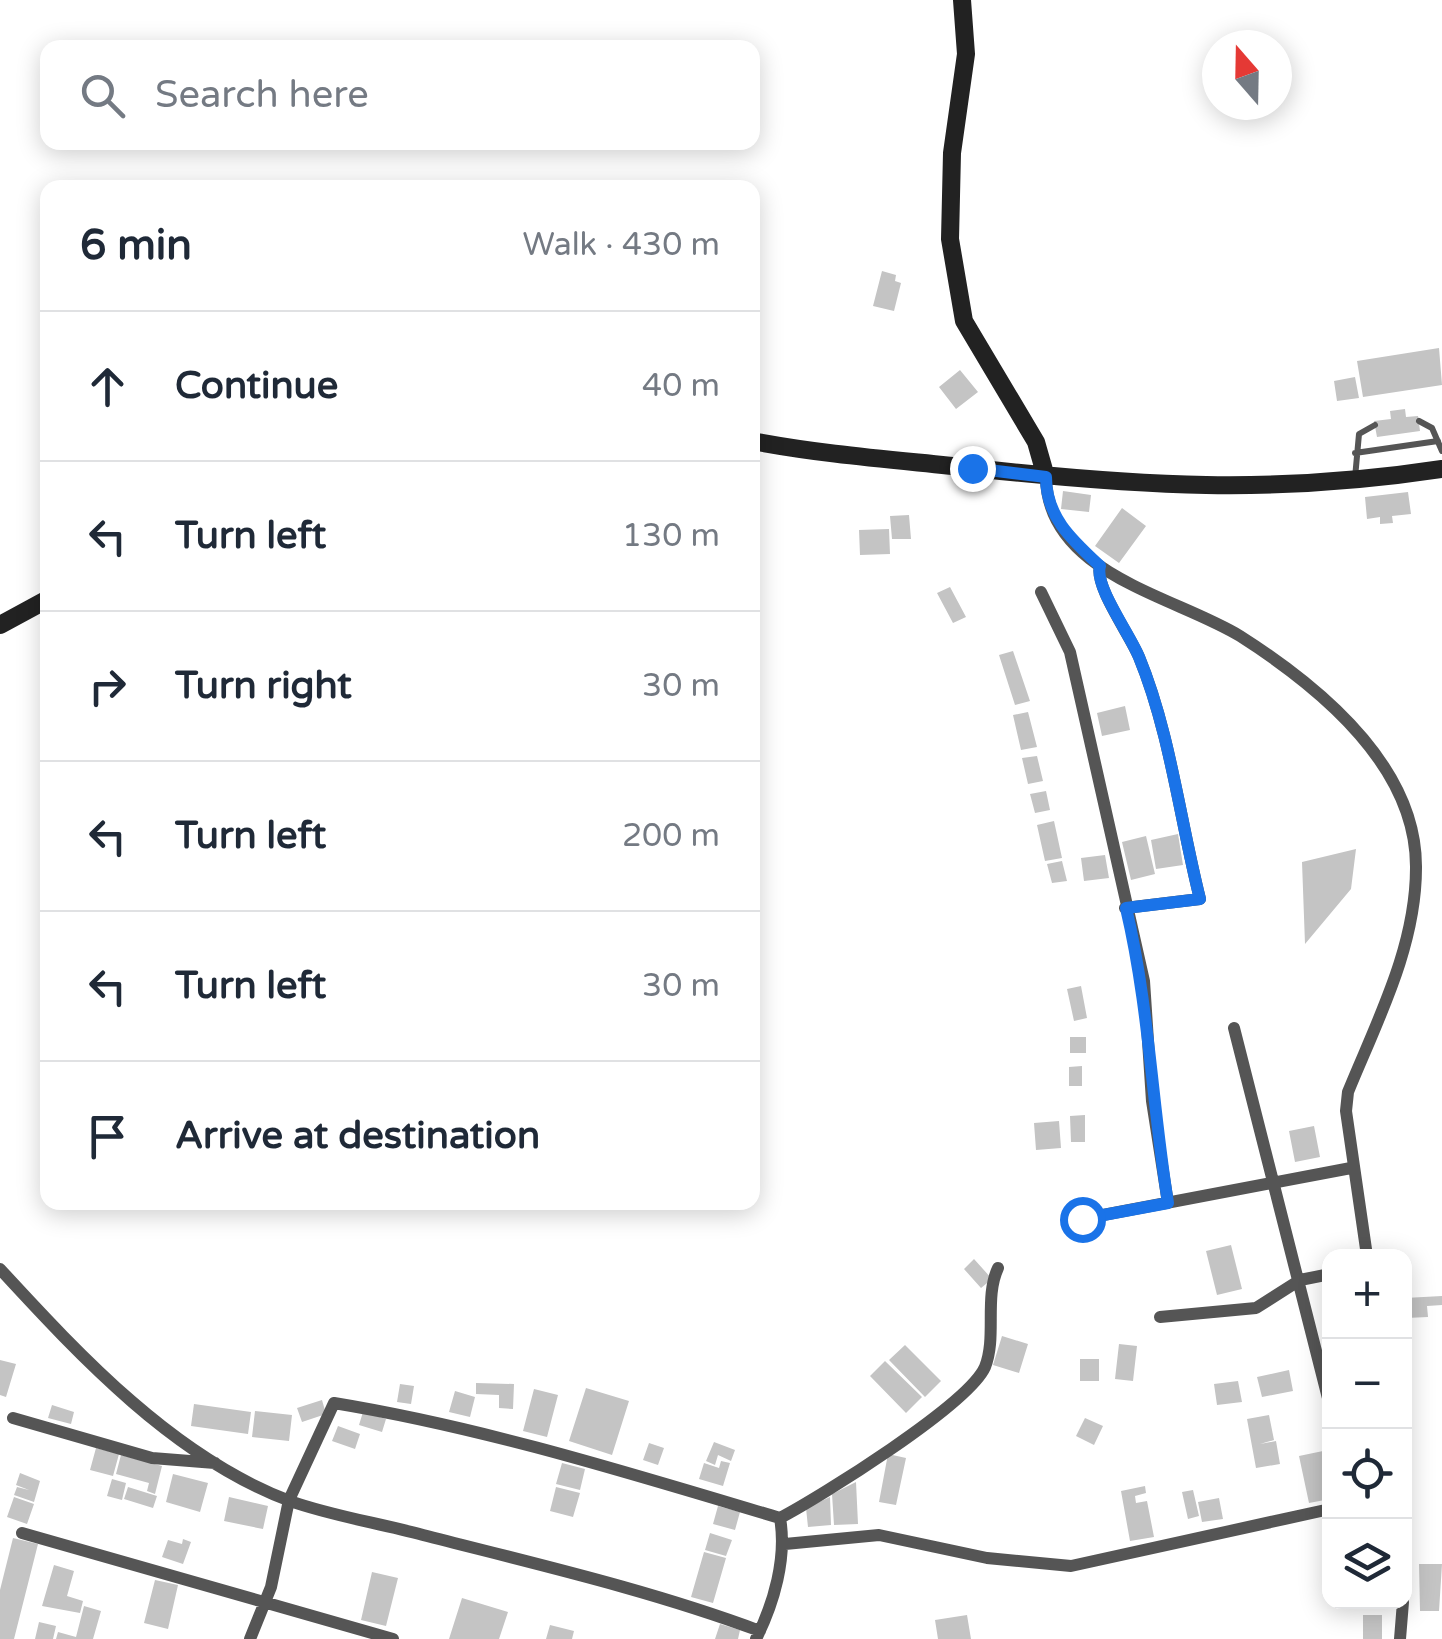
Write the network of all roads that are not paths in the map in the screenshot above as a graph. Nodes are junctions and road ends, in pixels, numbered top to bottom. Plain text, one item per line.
1 (962, 0) edge
2 (1418, 421) dead end
3 (1375, 425) dead end
4 (760, 441) edge
5 (1438, 441) junction
6 (1442, 451) edge
7 (1355, 453) junction
8 (1442, 469) edge
9 (1046, 477) junction
10 (1354, 482) junction
11 (1100, 566) junction
12 (1041, 592) dead end
13 (40, 603) edge
14 (0, 625) edge
15 (1126, 908) junction
16 (1234, 1028) dead end
17 (1351, 1168) junction
18 (1276, 1183) junction
19 (1168, 1203) junction
20 (1082, 1219) dead end
21 (1366, 1249) edge
22 (998, 1268) dead end
23 (0, 1270) edge
24 (1322, 1276) edge
25 (1300, 1280) junction
26 (1160, 1317) dead end
27 (1322, 1372) edge
28 (13, 1418) dead end
29 (220, 1464) junction
30 (289, 1500) junction
31 (1322, 1511) edge
32 (780, 1518) junction
33 (22, 1533) dead end
34 (785, 1544) junction
35 (266, 1600) junction
36 (1402, 1609) edge
37 (758, 1635) edge
38 (250, 1639) edge
39 (392, 1639) edge
40 (1400, 1639) edge

1 - 9 main road
2 - 5 lane
3 - 7 lane
4 - 9 main road
5 - 6 lane
5 - 7 lane
7 - 10 lane
8 - 10 main road
9 - 10 main road
9 - 11 street
11 - 15 street
11 - 17 street
12 - 15 street
13 - 14 main road
15 - 19 street
16 - 18 street
17 - 18 street
17 - 21 street
18 - 19 street
18 - 25 street
19 - 20 street
22 - 32 street
23 - 29 street
24 - 25 street
25 - 26 street
25 - 27 street
28 - 29 street
29 - 30 street
30 - 32 street
30 - 35 street
30 - 37 street
31 - 34 street
32 - 34 street
33 - 35 street
34 - 37 street
35 - 38 street
35 - 39 street
36 - 40 street

